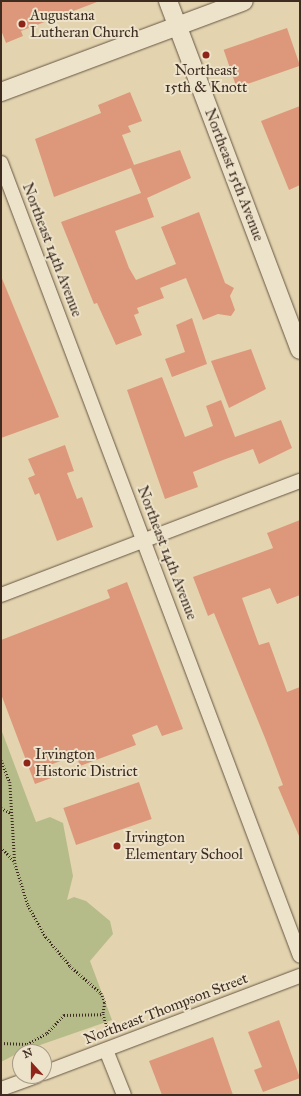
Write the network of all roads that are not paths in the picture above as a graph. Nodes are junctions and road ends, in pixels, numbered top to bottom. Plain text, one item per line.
1 (168, 1) edge
2 (244, 1) edge
3 (178, 26) junction
4 (1, 92) edge
5 (1, 163) edge
6 (300, 350) edge
7 (300, 481) edge
8 (144, 541) junction
9 (1, 595) edge
10 (300, 956) edge
11 (300, 976) edge
12 (106, 1050) junction
13 (52, 1070) edge
14 (16, 1084) edge
15 (1, 1090) edge
16 (124, 1095) edge

1 - 3 street, Northeast 15th Avenue
2 - 3 street
3 - 4 street
3 - 6 street, Northeast 15th Avenue
5 - 8 street, Northeast 14th Avenue
7 - 8 street
8 - 9 street
8 - 10 street, Northeast 14th Avenue
11 - 12 street, Northeast Thompson Street
12 - 13 street, Northeast Thompson Street
12 - 16 street
14 - 15 street

